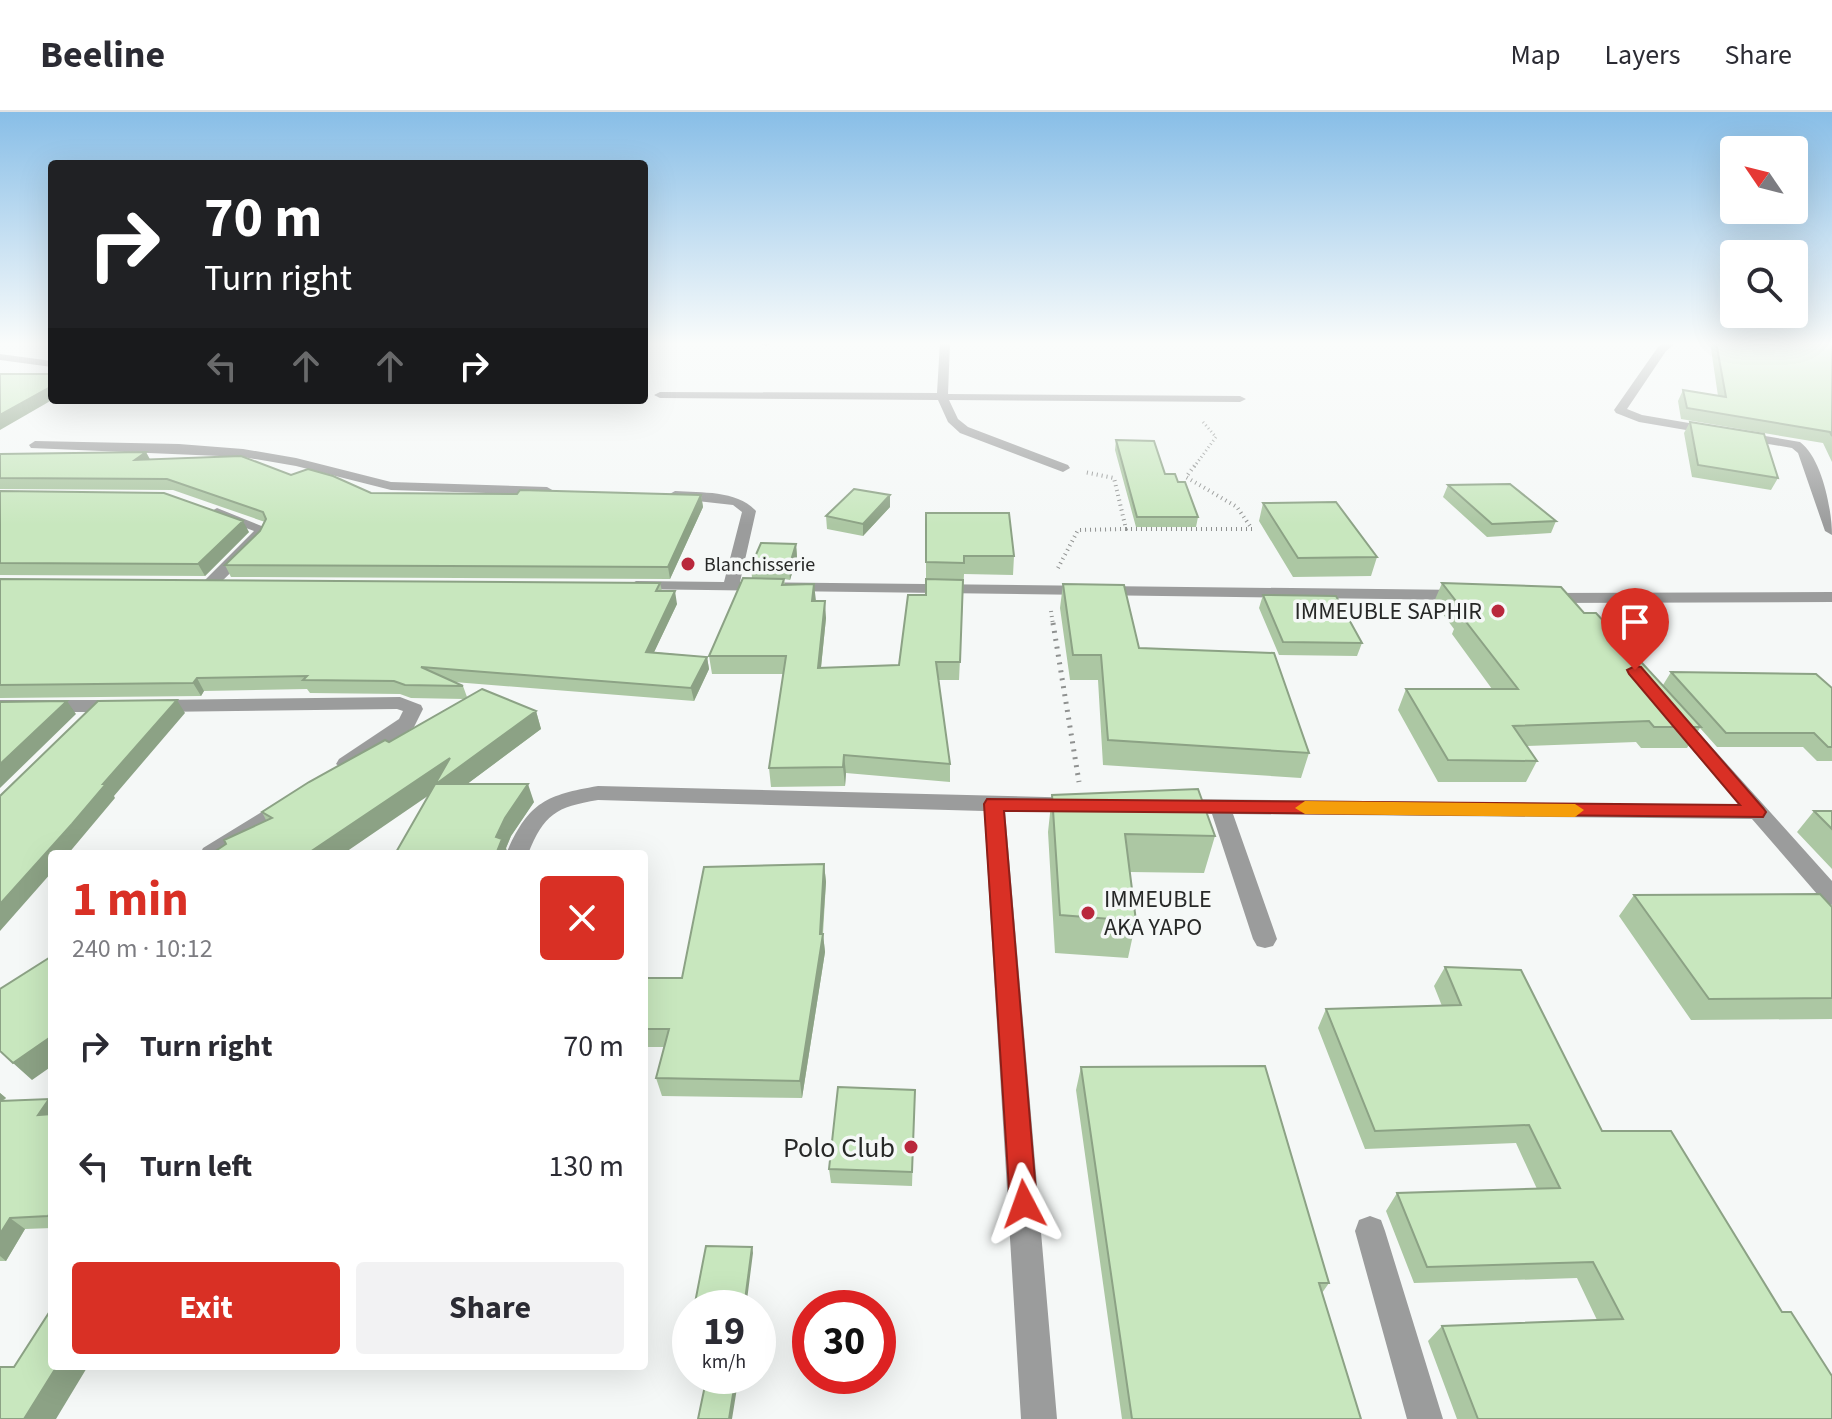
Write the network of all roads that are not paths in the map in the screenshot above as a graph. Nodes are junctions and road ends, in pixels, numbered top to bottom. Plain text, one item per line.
1 (944, 403) edge
2 (1625, 403) edge
3 (35, 445) dead end
4 (1063, 468) road end
5 (564, 492) edge
6 (659, 495) edge
7 (198, 506) edge
8 (1832, 531) edge
9 (240, 585) edge
10 (620, 586) edge
11 (731, 586) junction
12 (1481, 595) edge
13 (1528, 597) edge
14 (1832, 597) edge
15 (0, 706) edge
16 (100, 706) junction
17 (1665, 706) edge
18 (77, 728) edge
19 (329, 775) edge
20 (302, 793) edge
21 (1090, 803) edge
22 (994, 804) junction
23 (1159, 805) edge
24 (1220, 807) junction
25 (1757, 812) junction
26 (217, 850) edge
27 (519, 850) edge
28 (1832, 896) edge
29 (1265, 939) dead end
30 (1370, 1231) dead end
31 (1039, 1419) edge
32 (1425, 1419) edge

1 - 4 street
2 - 8 street
3 - 5 street
6 - 11 street
7 - 9 street
10 - 11 street
11 - 12 street
13 - 14 street
15 - 16 street
16 - 18 street
16 - 19 street
17 - 25 street
20 - 26 street
21 - 22 street
22 - 27 street
22 - 31 street
23 - 24 street
24 - 25 street
24 - 29 street
25 - 28 street
30 - 32 street

